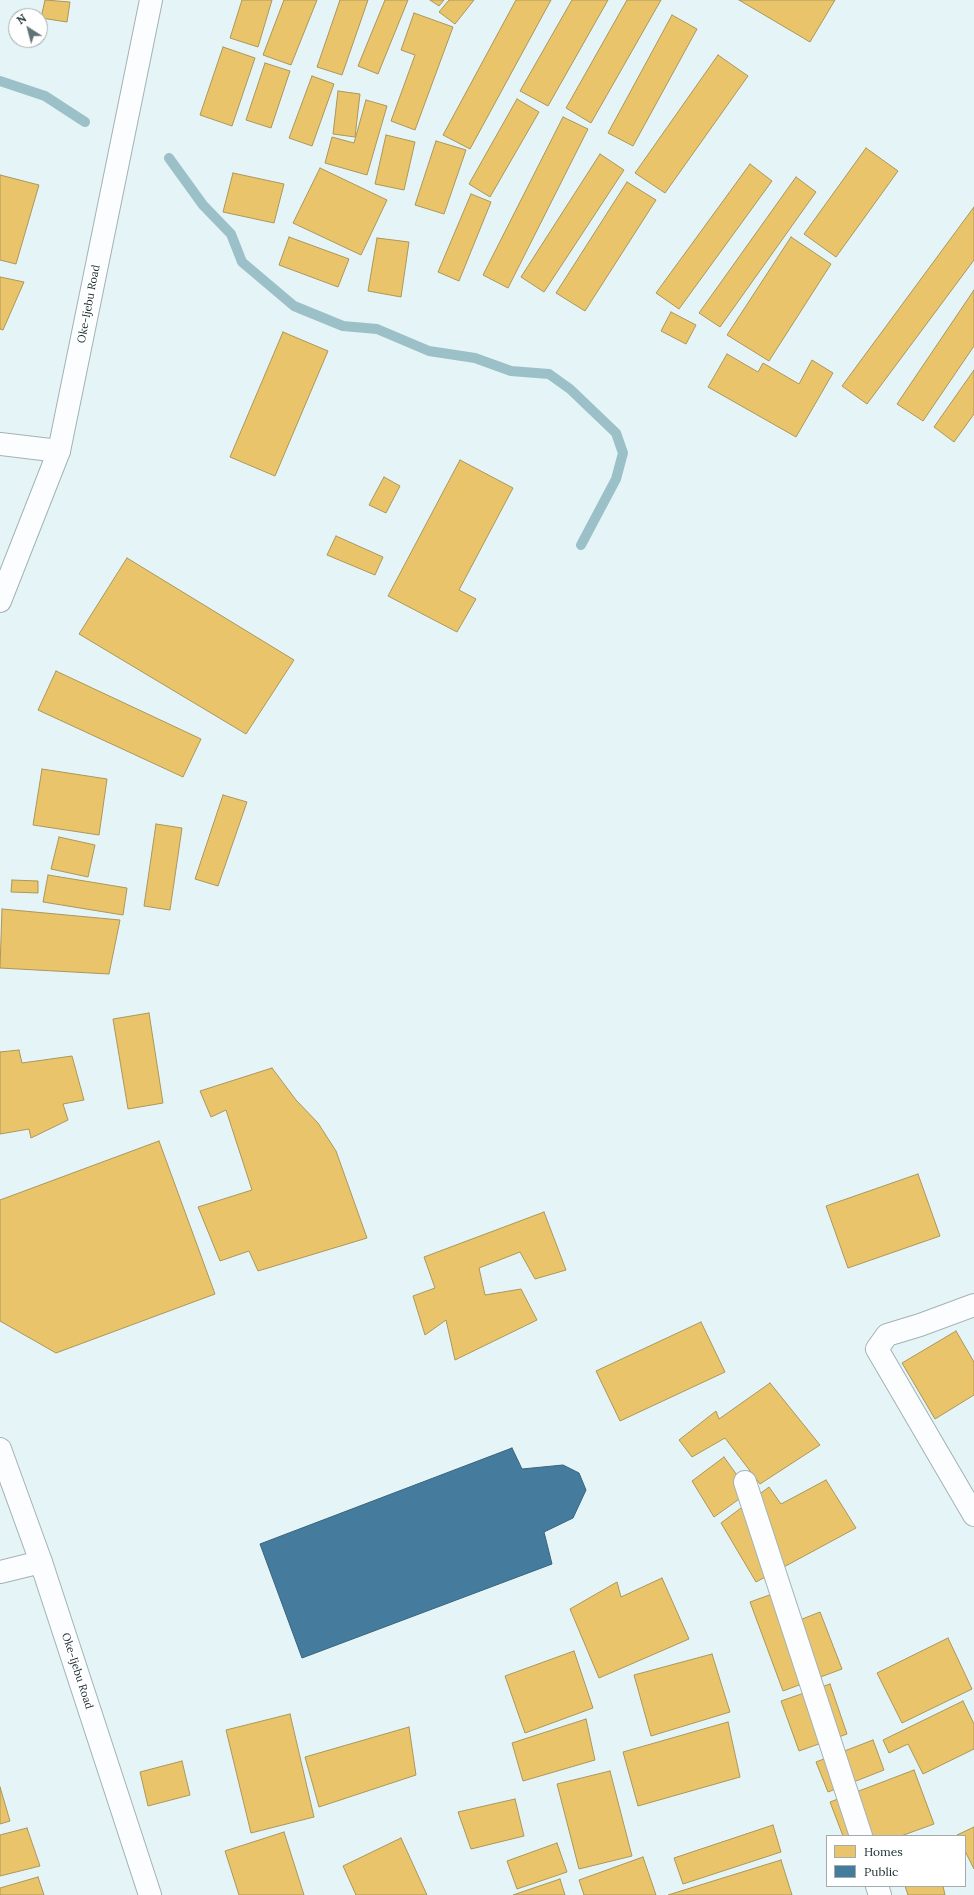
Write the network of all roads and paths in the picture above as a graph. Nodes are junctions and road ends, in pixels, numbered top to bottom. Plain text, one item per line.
1 (151, 0) edge
2 (0, 444) edge
3 (59, 451) junction
4 (0, 601) edge
5 (974, 1305) edge
6 (0, 1448) edge
7 (745, 1482) dead end
8 (974, 1515) edge
9 (41, 1562) junction
10 (0, 1572) edge
11 (861, 1835) edge
12 (150, 1895) edge

1 - 3 main road, Oke-Ijebu Road
2 - 3 main road
3 - 4 main road, Oke-Ijebu Road
5 - 8 main road
6 - 9 main road, Oke-Ijebu Road
7 - 11 main road
9 - 10 main road
9 - 12 main road, Oke-Ijebu Road

